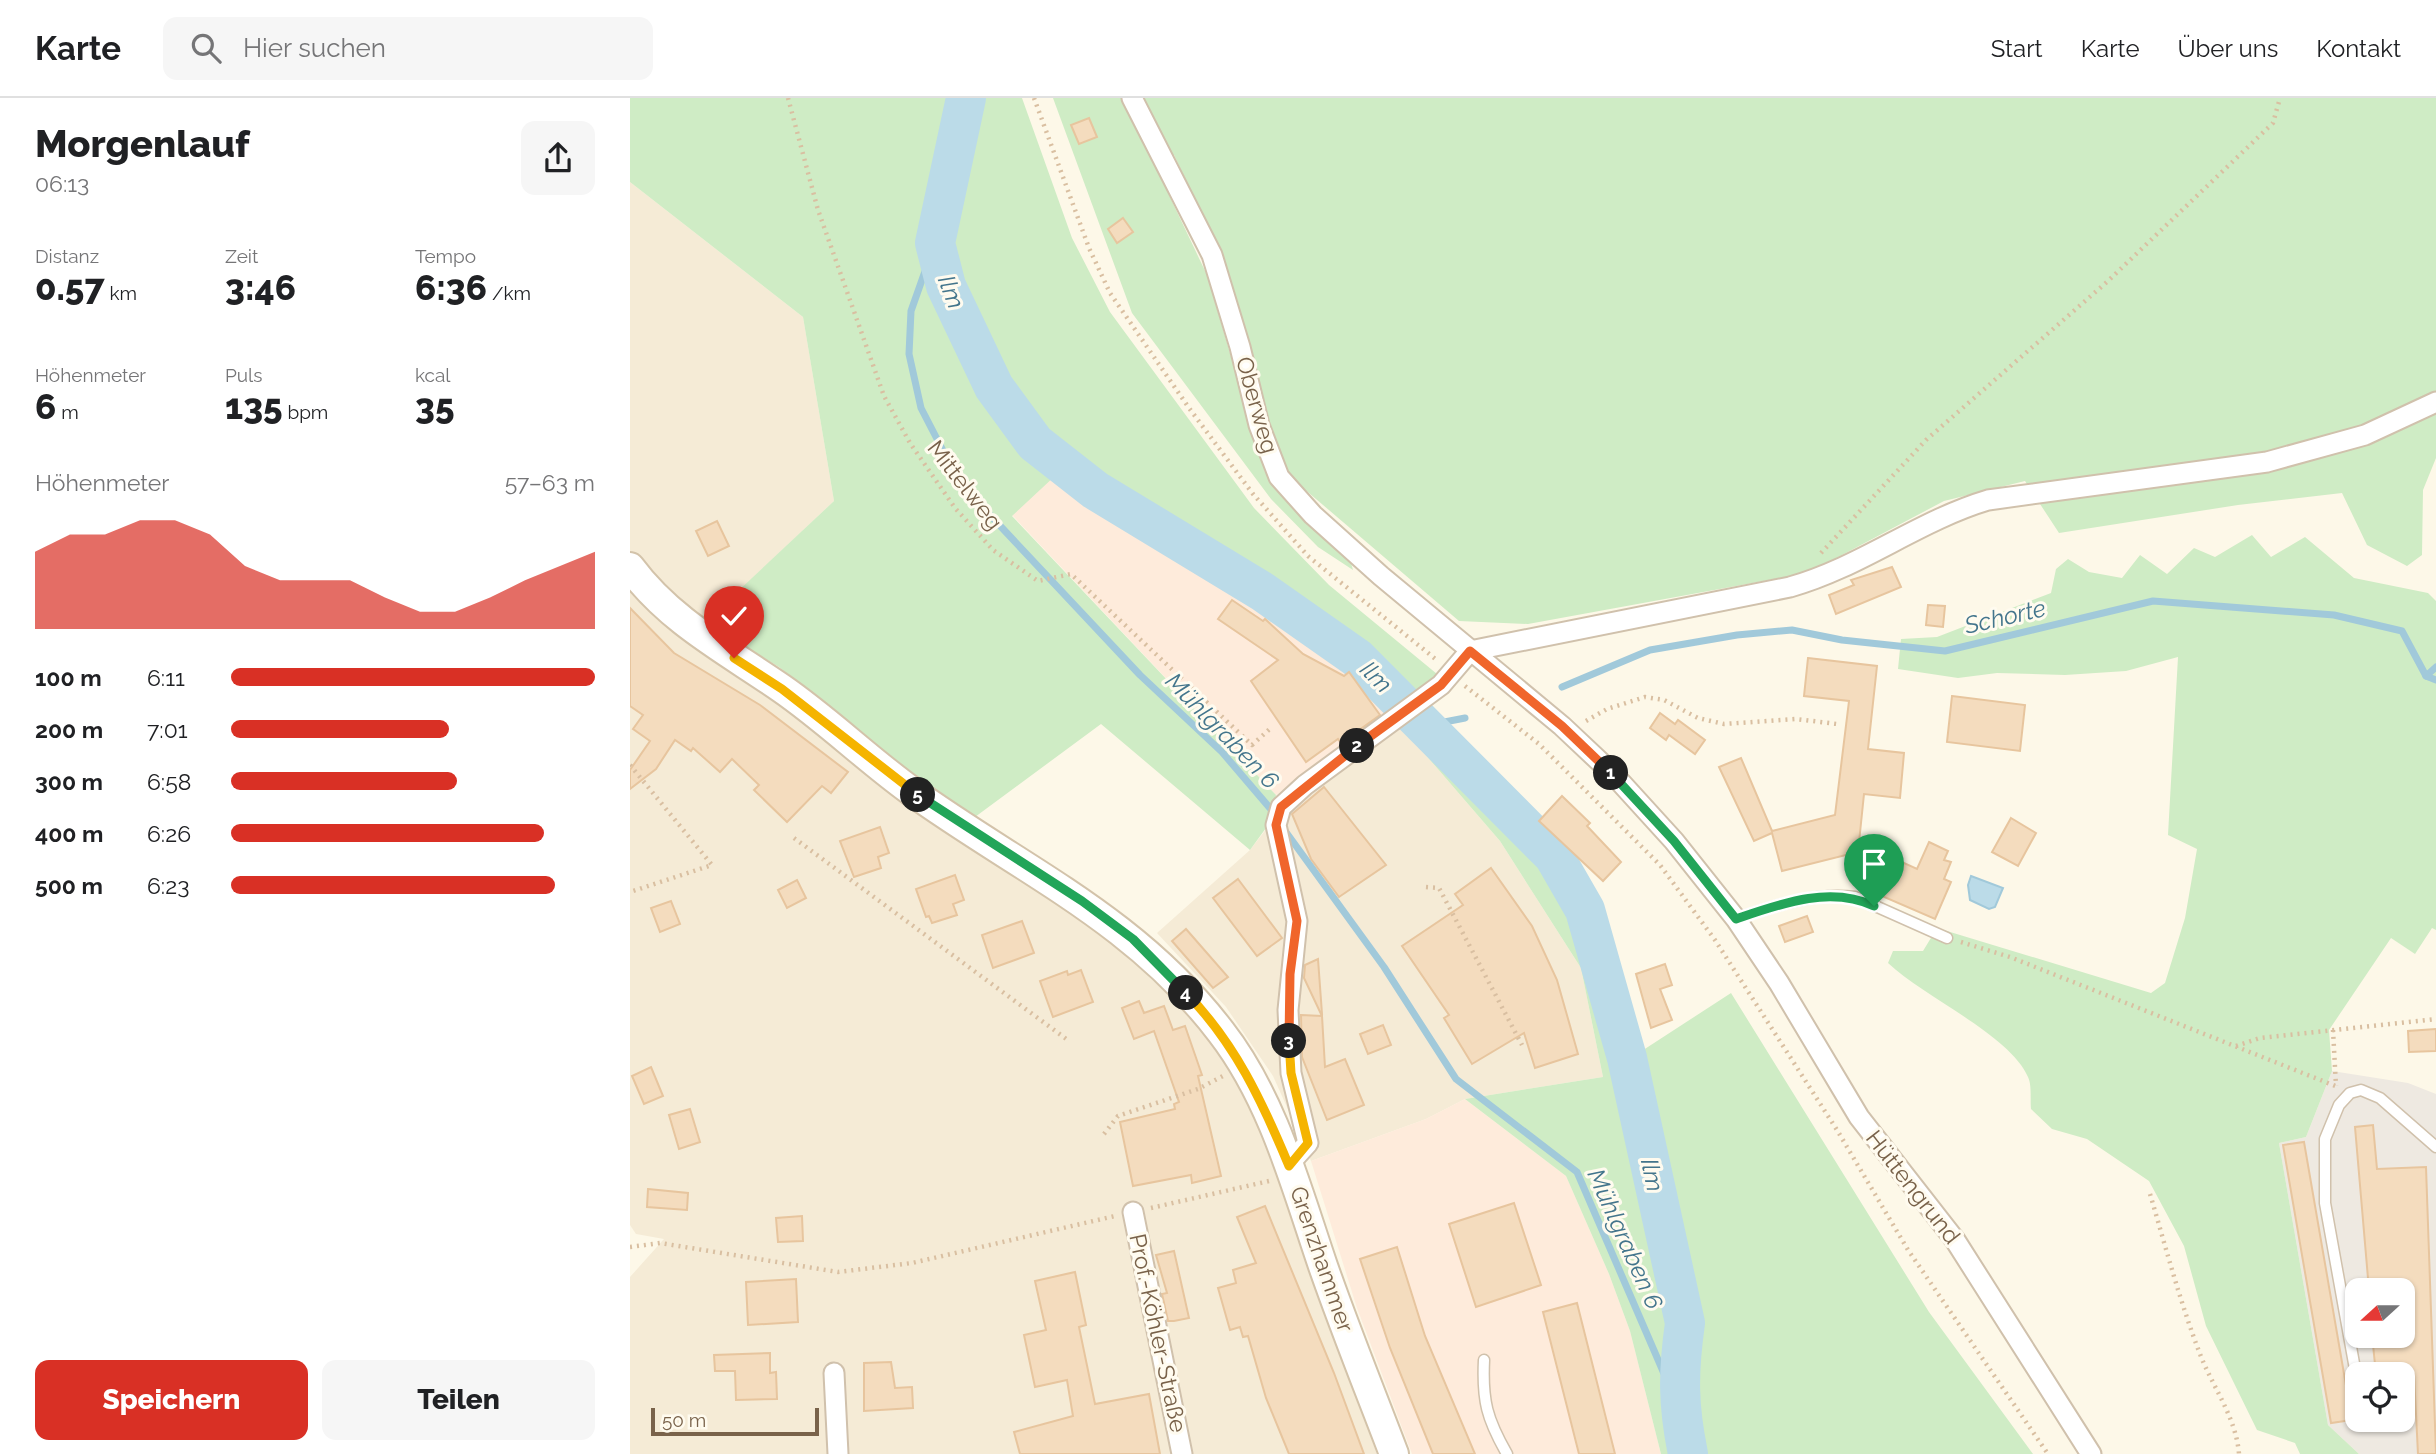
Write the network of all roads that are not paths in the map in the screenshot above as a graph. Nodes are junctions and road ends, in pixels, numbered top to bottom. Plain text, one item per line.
1 (1132, 98) edge
2 (2436, 402) edge
3 (630, 567) edge
4 (1470, 651) junction
5 (1736, 919) junction
6 (1947, 938) road end
7 (2436, 1147) edge
8 (1289, 1166) junction
9 (1133, 1212) road end
10 (1484, 1360) dead end
11 (2354, 1362) edge
12 (834, 1373) dead end
13 (838, 1454) edge
14 (1182, 1454) edge
15 (1394, 1454) edge
16 (1507, 1454) edge
17 (2091, 1454) edge

1 - 4 street, Oberweg
2 - 4 street
3 - 8 main road, Grenzhammer
4 - 5 street, Hüttengrund
4 - 8 street
5 - 6 lane
5 - 17 street, Hüttengrund
7 - 11 lane
8 - 15 main road, Grenzhammer
9 - 14 street, Prof.-Köhler-Straße
10 - 16 lane
12 - 13 street

